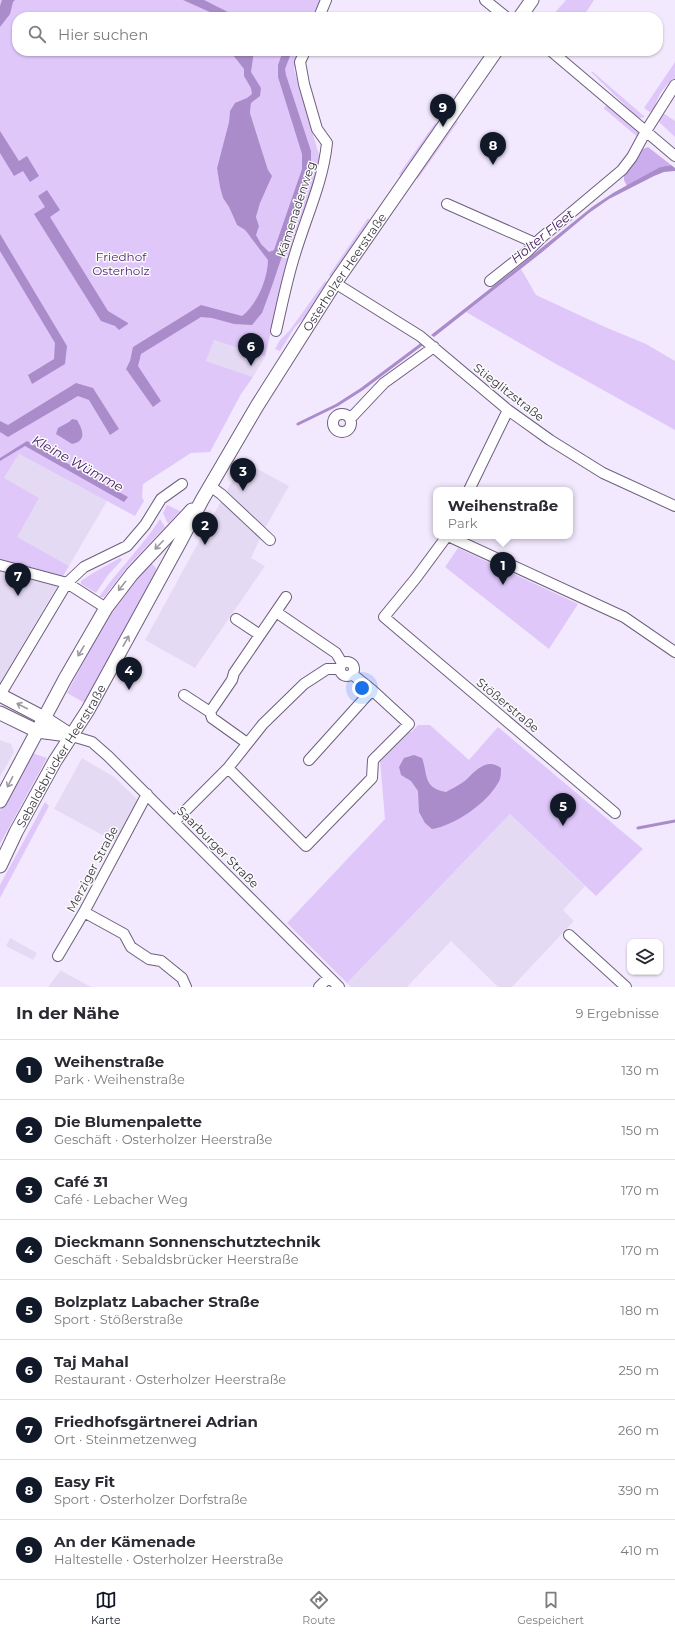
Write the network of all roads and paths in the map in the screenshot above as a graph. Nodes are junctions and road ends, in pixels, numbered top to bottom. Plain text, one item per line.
1 (326, 0) edge
2 (485, 0) edge
3 (532, 0) edge
4 (321, 12) edge
5 (500, 12) edge
6 (524, 12) edge
7 (303, 56) edge
8 (493, 56) edge
9 (557, 56) edge
10 (675, 85) edge
11 (646, 131) junction
12 (675, 156) edge
13 (447, 204) dead end
14 (535, 243) junction
15 (490, 281) dead end
16 (335, 283) junction
17 (276, 331) dead end
18 (434, 347) junction
19 (508, 410) junction
20 (350, 419) dead end
21 (182, 484) dead end
22 (210, 486) junction
23 (470, 487) edge
24 (202, 500) junction
25 (675, 506) edge
26 (445, 539) edge
27 (454, 539) edge
28 (270, 540) dead end
29 (180, 542) joint
30 (147, 557) junction
31 (0, 565) edge
32 (164, 572) junction
33 (67, 583) junction
34 (286, 597) dead end
35 (106, 608) junction
36 (276, 612) junction
37 (236, 619) dead end
38 (260, 635) junction
39 (675, 652) edge
40 (340, 666) junction
41 (372, 690) junction
42 (0, 695) edge
43 (184, 695) dead end
44 (210, 712) junction
45 (0, 713) edge
46 (44, 718) junction
47 (37, 731) junction
48 (72, 736) junction
49 (247, 743) junction
50 (309, 760) dead end
51 (228, 768) junction
52 (146, 794) junction
53 (0, 801) edge
54 (615, 813) dead end
55 (174, 822) junction
56 (0, 866) edge
57 (84, 912) junction
58 (569, 935) dead end
59 (58, 956) dead end
60 (329, 978) junction
61 (186, 987) edge
62 (319, 987) edge
63 (339, 987) edge
64 (626, 987) edge

1 - 4 street
2 - 5 street
3 - 6 main road
7 - 17 street, Kämenadenweg
8 - 16 main road, Osterholzer Heerstraße
9 - 11 street
10 - 11 street
11 - 12 street
11 - 14 street
13 - 14 street
14 - 15 street
16 - 18 street, Stieglitzstraße
16 - 22 main road, Osterholzer Heerstraße
18 - 19 street, Stieglitzstraße
18 - 20 street
19 - 23 street
19 - 25 street, Stieglitzstraße
21 - 33 street
22 - 24 main road, Osterholzer Heerstraße
22 - 28 street
24 - 29 main road, Osterholzer Heerstraße
24 -> 30 main road, Osterholzer Heerstraße
26 - 54 street, Stößerstraße
27 - 39 street
29 - 32 main road, Sebaldsbrücker Heerstraße
30 - 32 main road
30 -> 35 main road
31 - 33 street
48 -> 32 main road, Sebaldsbrücker Heerstraße
33 - 35 street
33 - 42 street
34 - 36 street
35 -> 46 main road
36 - 38 street
36 - 40 street
37 - 38 street
38 - 44 street
40 - 41 street
40 - 49 street
41 - 50 street
41 - 51 street
46 -> 42 main road
43 - 44 street
44 - 49 street
45 - 47 main road
46 - 47 main road
46 - 48 main road
47 - 48 main road
47 -> 53 main road
48 - 52 street, Saarburger Straße
48 - 56 main road, Sebaldsbrücker Heerstraße
49 - 51 street
51 - 55 street
52 - 55 street, Saarburger Straße
52 - 57 street, Merziger Straße
55 - 60 street, Saarburger Straße
57 - 59 street, Merziger Straße
57 - 61 street
58 - 64 street
60 - 62 street
60 - 63 street, Saarburger Straße

